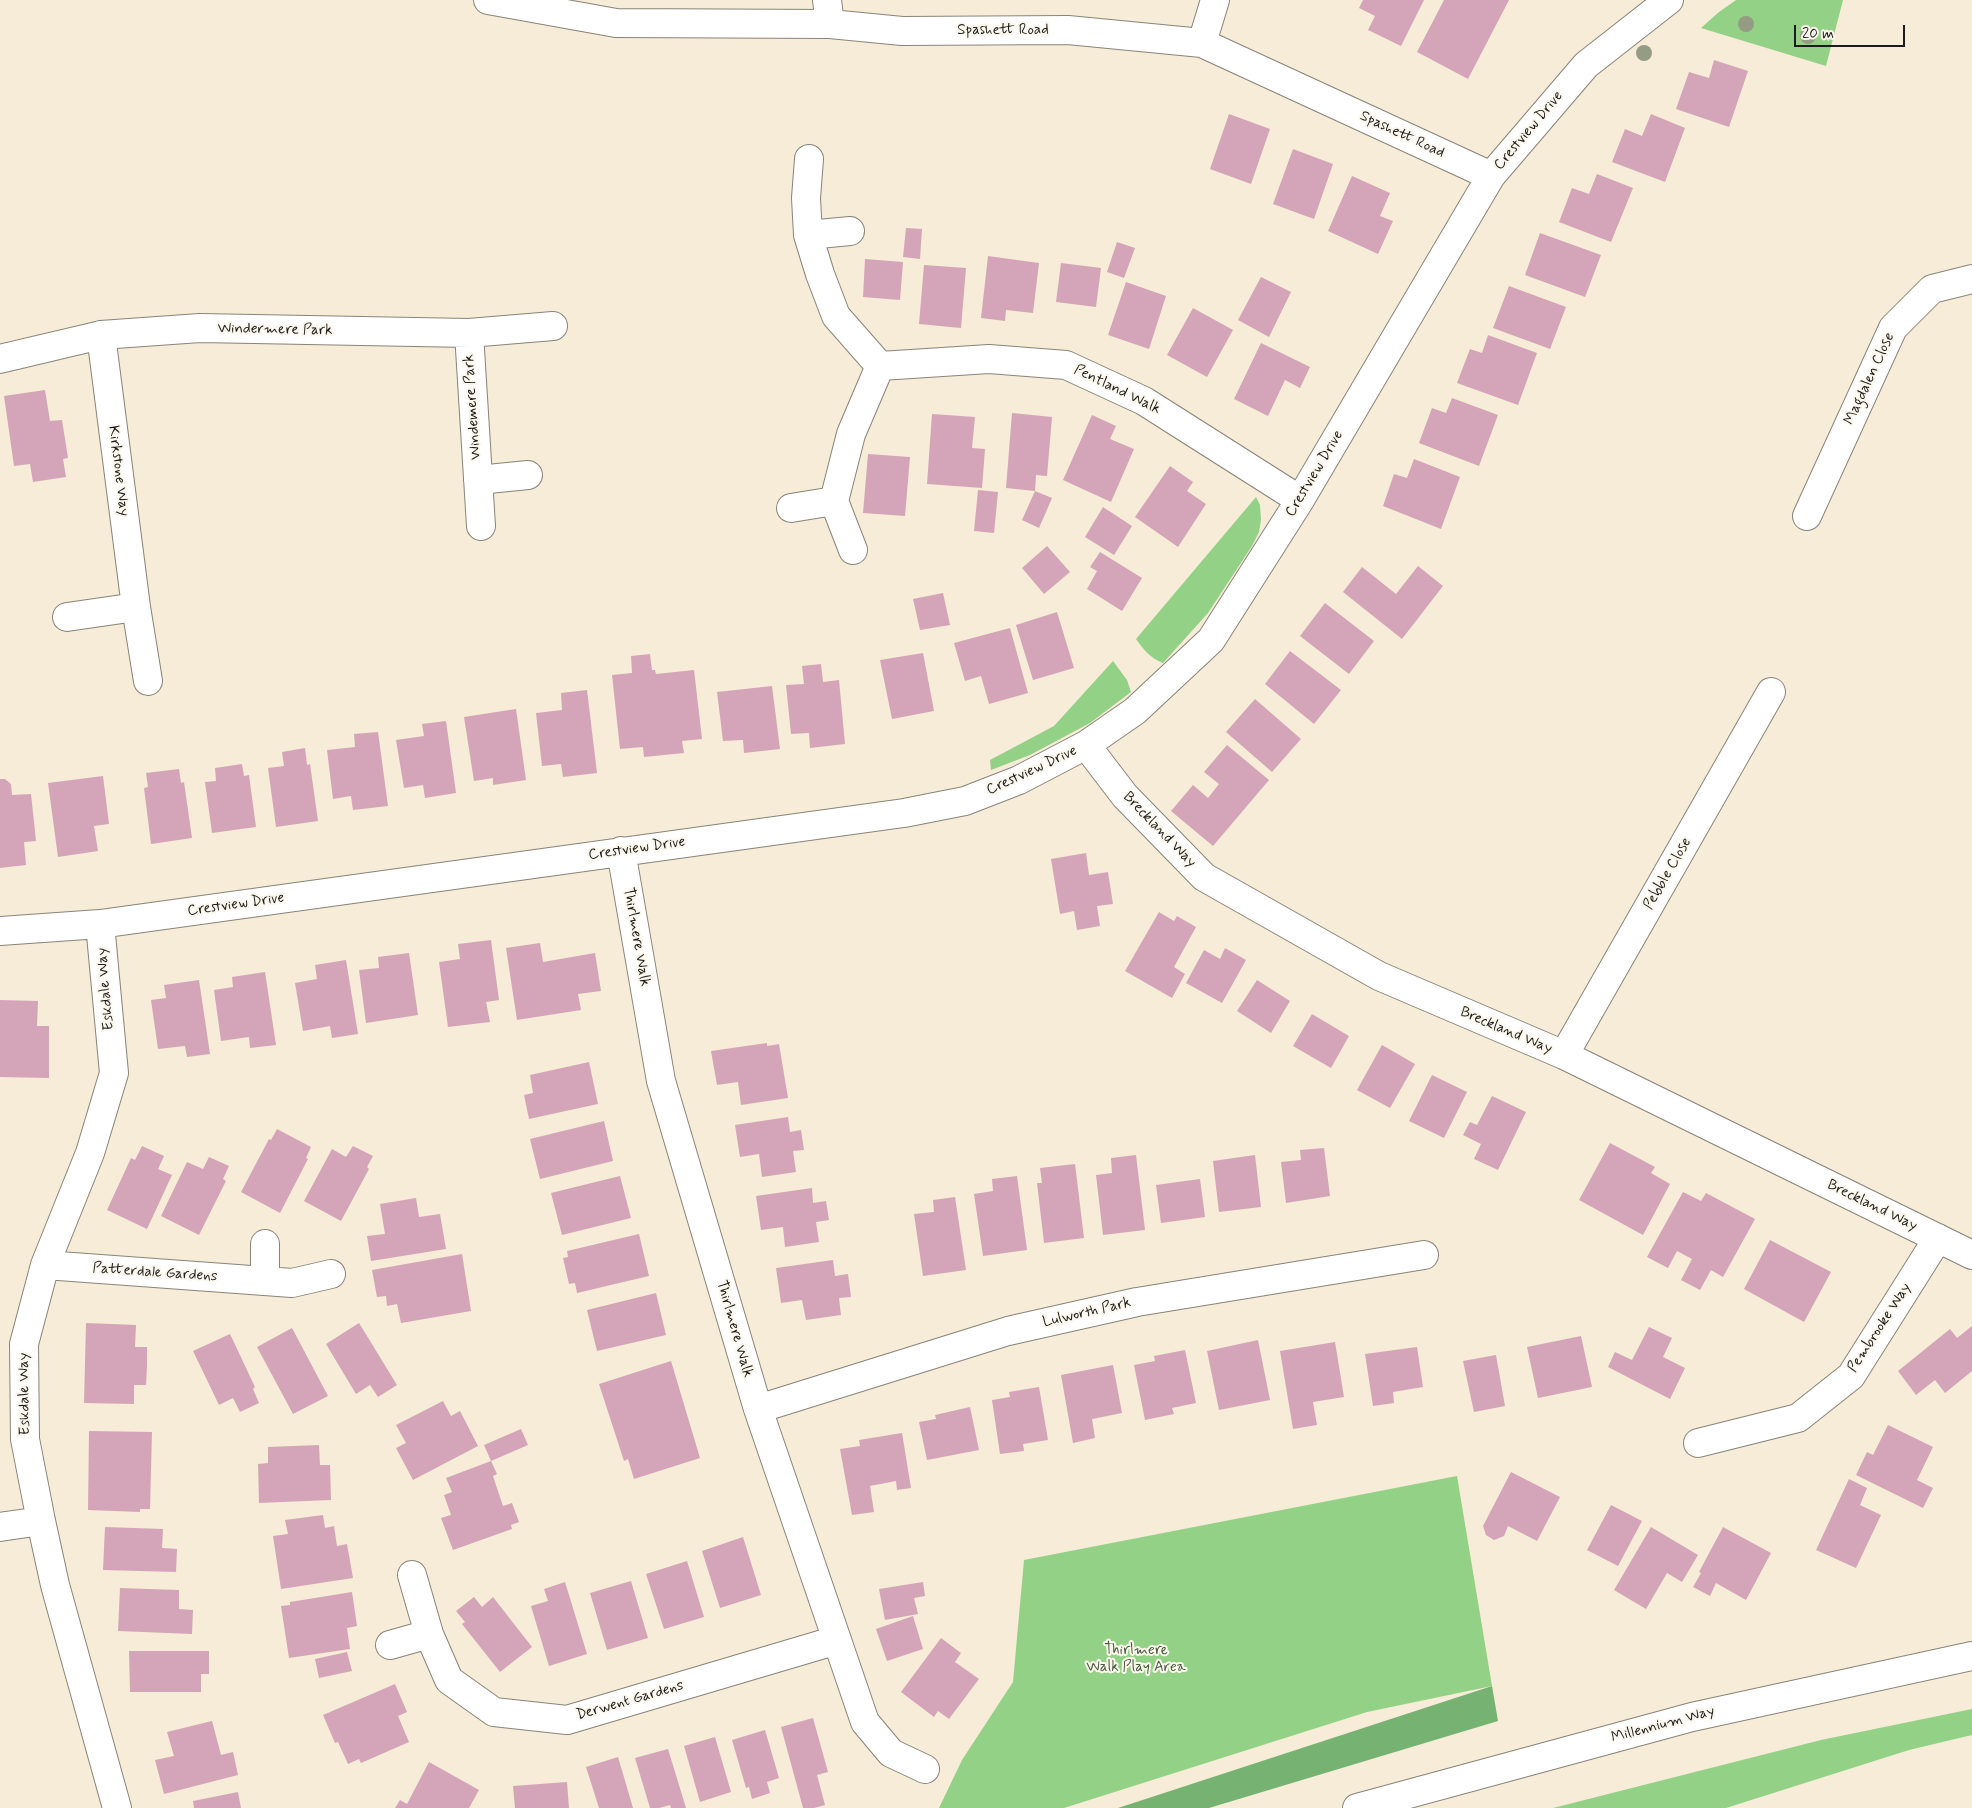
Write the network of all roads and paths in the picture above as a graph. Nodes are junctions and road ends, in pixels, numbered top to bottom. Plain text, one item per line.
1 (488, 0) edge
2 (1215, 0) edge
3 (1669, 0) edge
4 (829, 12) edge
5 (1202, 43) junction
6 (809, 160) dead end
7 (1491, 176) junction
8 (850, 231) dead end
9 (808, 235) junction
10 (1972, 279) edge
11 (552, 326) dead end
12 (469, 333) junction
13 (101, 335) junction
14 (0, 359) edge
15 (880, 366) junction
16 (528, 475) dead end
17 (478, 480) junction
18 (1300, 500) junction
19 (834, 502) junction
20 (791, 508) dead end
21 (1807, 516) dead end
22 (481, 526) dead end
23 (853, 550) dead end
24 (136, 607) junction
25 (67, 616) dead end
26 (148, 681) dead end
27 (1771, 692) dead end
28 (1086, 745) junction
29 (621, 851) junction
30 (100, 924) junction
31 (0, 930) edge
32 (1564, 1055) junction
33 (1938, 1238) junction
34 (265, 1244) dead end
35 (1424, 1255) dead end
36 (1972, 1255) edge
37 (45, 1265) junction
38 (332, 1274) dead end
39 (265, 1281) junction
40 (758, 1409) junction
41 (1698, 1443) dead end
42 (41, 1521) junction
43 (0, 1527) edge
44 (412, 1575) dead end
45 (429, 1634) junction
46 (837, 1640) junction
47 (390, 1644) dead end
48 (1972, 1656) edge
49 (925, 1769) dead end
50 (117, 1808) edge
51 (1357, 1808) edge

1 - 4 main road, Spashett Road
2 - 5 main road
3 - 7 main road, Crestview Drive
4 - 5 main road, Spashett Road
5 - 7 main road, Spashett Road
6 - 9 main road
7 - 18 main road, Crestview Drive
8 - 9 main road
9 - 15 main road
10 - 21 main road, Magdalen Close
11 - 12 main road, Windermere Park
12 - 13 main road, Windermere Park
12 - 17 main road, Windemere Park
13 - 14 main road, Windermere Park
13 - 24 main road, Kirkstone Way
15 - 18 main road, Pentland Walk
15 - 19 main road
16 - 17 main road, Windemere Park
17 - 22 main road, Windemere Park
18 - 28 main road, Crestview Drive
19 - 20 main road
19 - 23 main road
24 - 25 main road
24 - 26 main road, Kirkstone Way
27 - 32 main road, Pebble Close
28 - 29 main road, Crestview Drive
28 - 32 main road, Breckland Way
29 - 30 main road, Crestview Drive
29 - 40 main road, Thirlmere Walk
30 - 31 main road, Crestview Drive
30 - 37 main road, Eskdale Way
32 - 33 main road, Breckland Way
33 - 36 main road, Breckland Way
33 - 41 main road, Pembrooke Way
34 - 39 main road
35 - 40 main road, Lulworth Park
37 - 39 main road, Patterdale Gardens
37 - 42 main road, Eskdale Way
38 - 39 main road, Patterdale Gardens
40 - 46 main road, Thirlmere Walk
42 - 43 main road
42 - 50 main road, Eskdale Way
44 - 45 main road, Derwent Gardens
45 - 46 main road, Derwent Gardens
45 - 47 main road
46 - 49 main road, Thirlmere Walk
48 - 51 main road, Millennium Way

